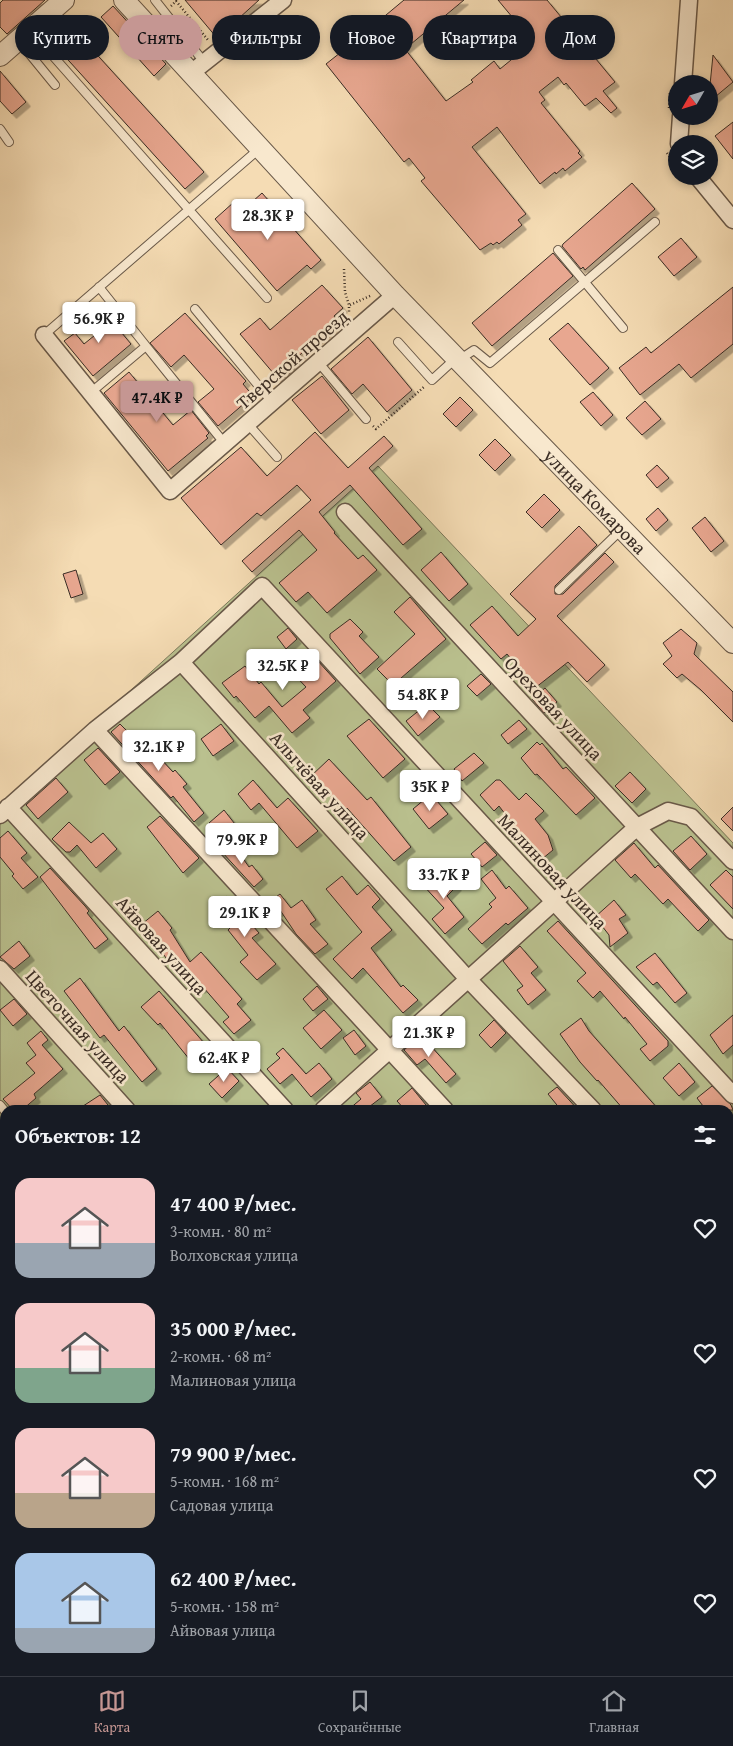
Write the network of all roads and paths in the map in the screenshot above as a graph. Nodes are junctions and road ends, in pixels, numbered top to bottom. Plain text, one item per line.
1 (64, 0) edge
2 (124, 0) edge
3 (155, 0) edge
4 (283, 0) edge
5 (689, 0) edge
6 (165, 12) junction
7 (47, 15) edge
8 (15, 43) edge
9 (0, 56) edge
10 (35, 60) edge
11 (57, 60) edge
12 (202, 64) junction
13 (684, 75) edge
14 (55, 85) dead end
15 (0, 128) edge
16 (9, 142) dead end
17 (259, 148) junction
18 (704, 185) edge
19 (190, 209) junction
20 (733, 220) edge
21 (655, 222) dead end
22 (558, 250) dead end
23 (344, 269) dead end
24 (585, 281) junction
25 (99, 288) junction
26 (395, 295) junction
27 (268, 298) dead end
28 (195, 309) dead end
29 (350, 313) dead end
30 (623, 328) dead end
31 (44, 335) joint
32 (398, 342) dead end
33 (146, 346) junction
34 (456, 360) junction
35 (318, 363) junction
36 (432, 380) junction
37 (89, 394) junction
38 (273, 404) junction
39 (366, 419) joint
40 (248, 424) junction
41 (225, 444) junction
42 (277, 457) dead end
43 (345, 512) dead end
44 (622, 529) junction
45 (559, 590) dead end
46 (732, 641) edge
47 (181, 662) junction
48 (95, 730) junction
49 (4, 811) edge
50 (637, 827) junction
51 (733, 861) edge
52 (554, 902) junction
53 (733, 931) edge
54 (0, 969) edge
55 (467, 978) junction
56 (389, 1048) junction
57 (733, 1095) edge
58 (122, 1105) edge
59 (280, 1105) edge
60 (328, 1105) edge
61 (440, 1105) edge
62 (588, 1105) edge

1 - 7 street
2 - 12 street
3 - 6 lane
4 - 12 street
5 - 13 street
6 - 12 lane
6 - 12 path
8 - 9 street
10 - 14 lane
11 - 19 lane
12 - 17 street
15 - 16 lane
17 - 19 lane
17 - 26 street
18 - 20 street
19 - 25 lane
19 - 27 lane
21 - 24 lane
22 - 24 lane
23 - 29 path
24 - 30 lane
24 - 34 lane
25 - 31 lane
25 - 33 lane
26 - 34 street, улица Комарова
26 - 35 street, Тверской проезд
28 - 38 lane
31 - 37 street
32 - 36 lane
33 - 37 lane
33 - 41 lane
34 - 36 lane
34 - 44 street, улица Комарова
35 - 38 street, Тверской проезд
35 - 39 lane
36 - 39 path
37 - 41 street, Тверской проезд
38 - 40 street, Тверской проезд
40 - 41 street, Тверской проезд
40 - 42 lane
43 - 50 street, Ореховая улица
44 - 45 lane
44 - 46 street, улица Комарова
47 - 48 street
47 - 52 street, Малиновая улица
47 - 55 street, Алычёвая улица
48 - 49 street
48 - 56 street
49 - 59 street, Айвовая улица
50 - 51 street
50 - 52 street
50 - 53 street, Ореховая улица
52 - 55 street
52 - 57 street, Малиновая улица
54 - 58 street, Цветочная улица
55 - 56 street
55 - 62 street, Алычёвая улица
56 - 60 street
56 - 61 street

